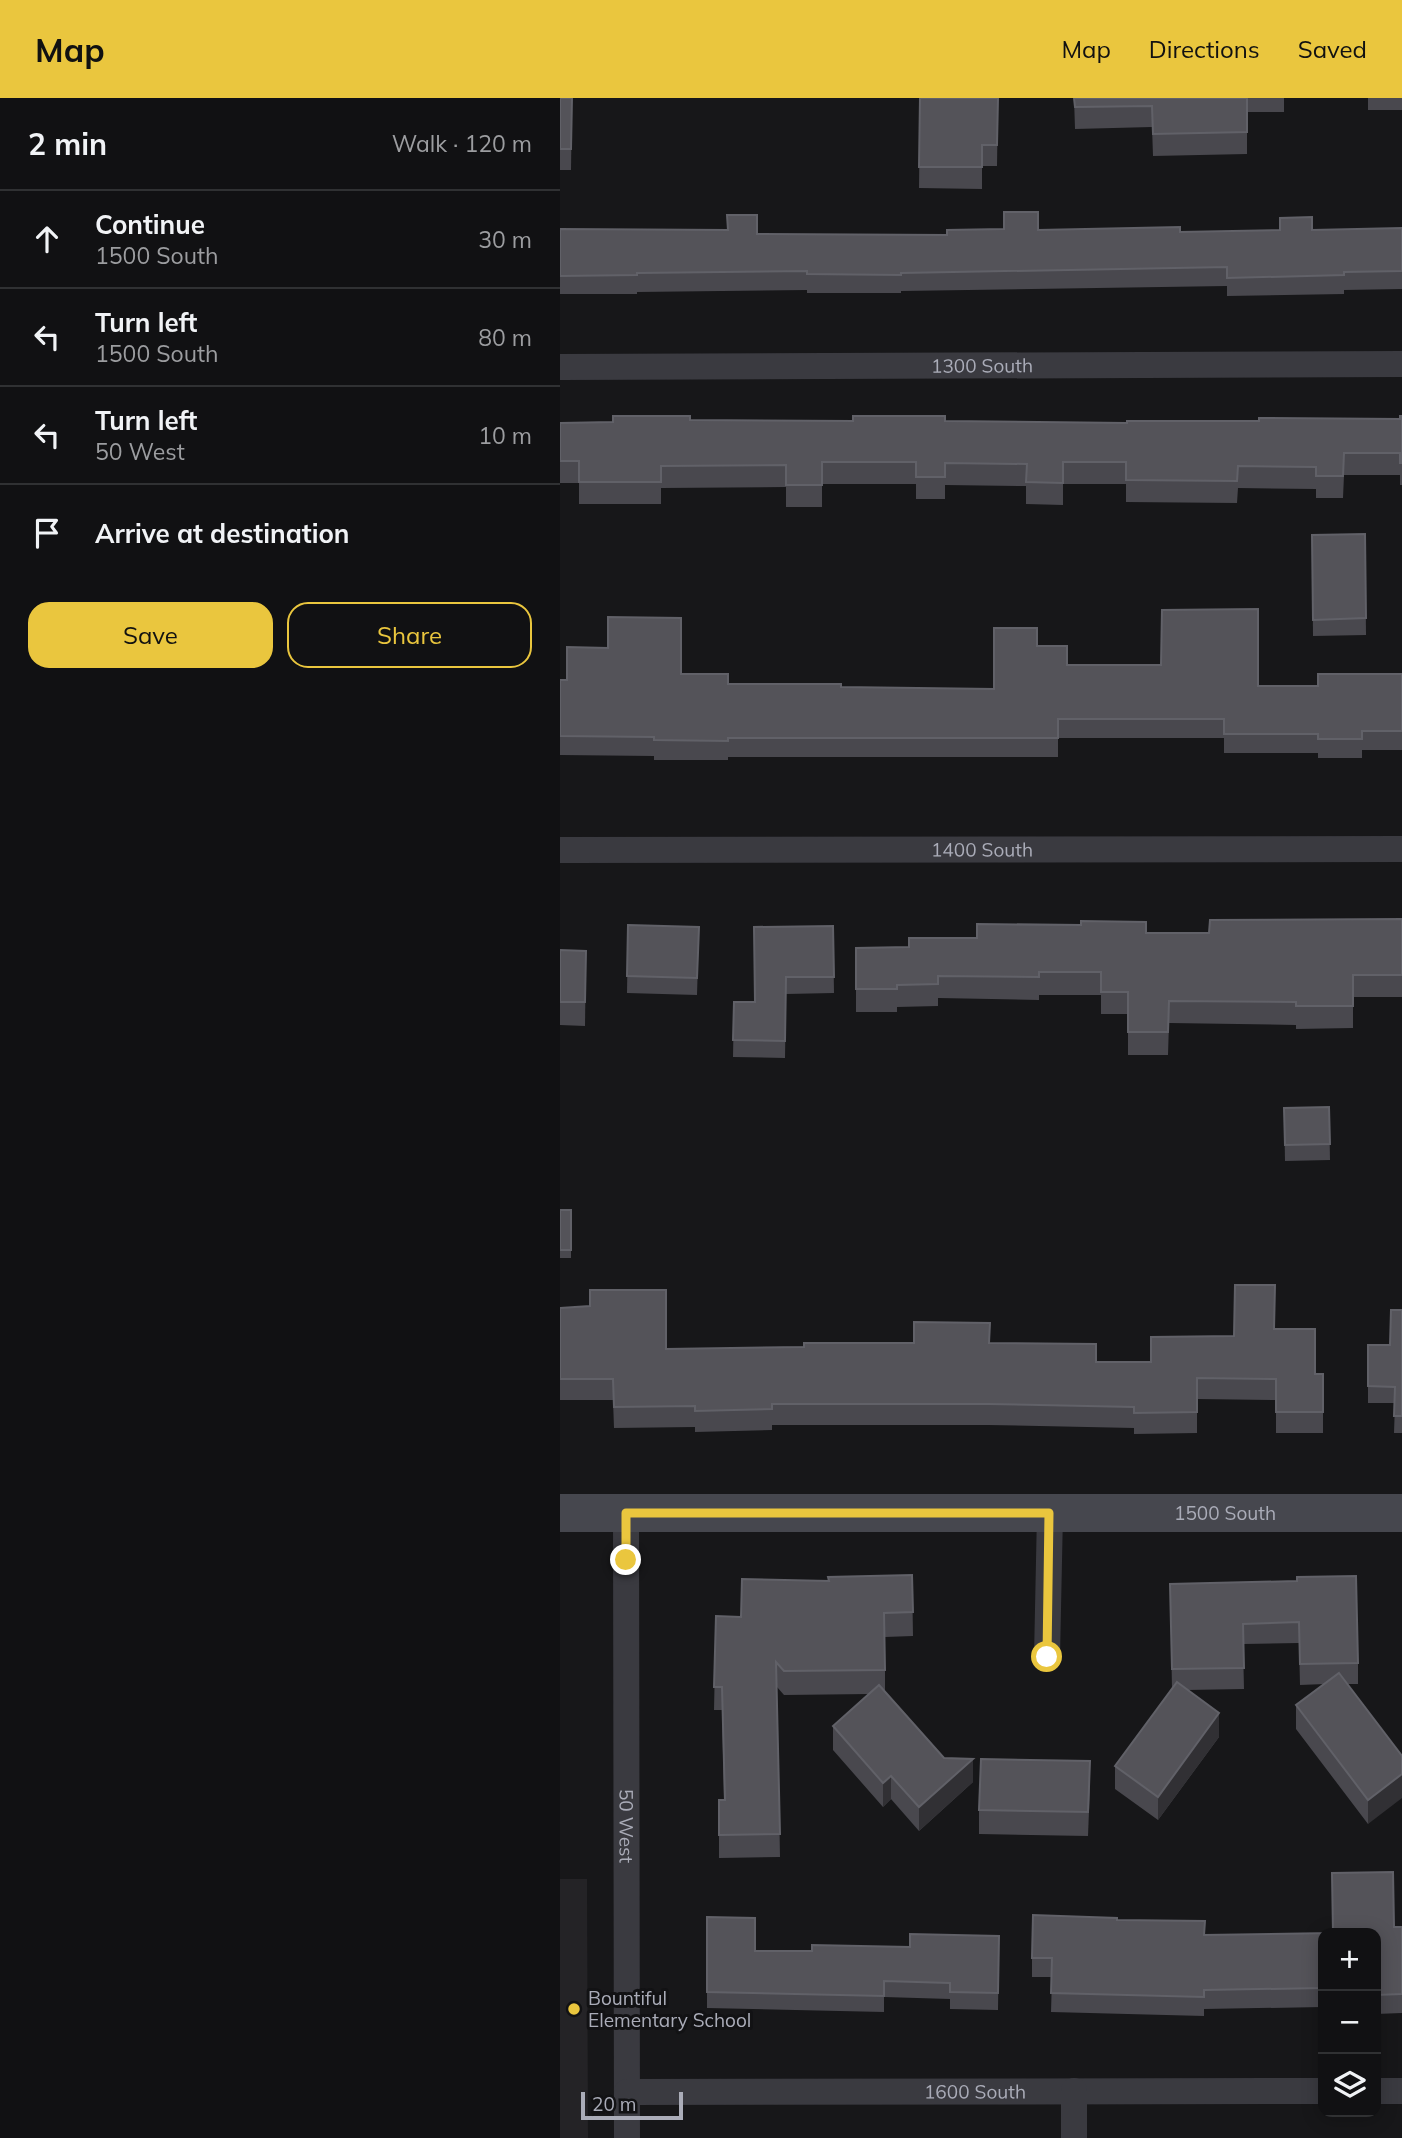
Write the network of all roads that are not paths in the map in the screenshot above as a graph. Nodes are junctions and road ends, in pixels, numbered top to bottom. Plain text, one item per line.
1 (1402, 364) edge
2 (560, 367) edge
3 (1402, 849) edge
4 (560, 850) edge
5 (560, 1513) edge
6 (626, 1513) junction
7 (1049, 1513) junction
8 (1402, 1513) edge
9 (1047, 1657) dead end
10 (1074, 2091) junction
11 (1318, 2091) edge
12 (1381, 2091) edge
13 (1402, 2091) edge
14 (627, 2092) junction
15 (627, 2138) edge
16 (1074, 2138) edge

1 - 2 street, 1300 South
3 - 4 street, 1400 South
5 - 6 street, 1500 South
6 - 7 street, 1500 South
6 - 14 street, 50 West
7 - 8 street, 1500 South
7 - 9 street
10 - 11 street, 1600 South
10 - 14 street, 1600 South
10 - 16 street
12 - 13 street
14 - 15 street, 50 West

